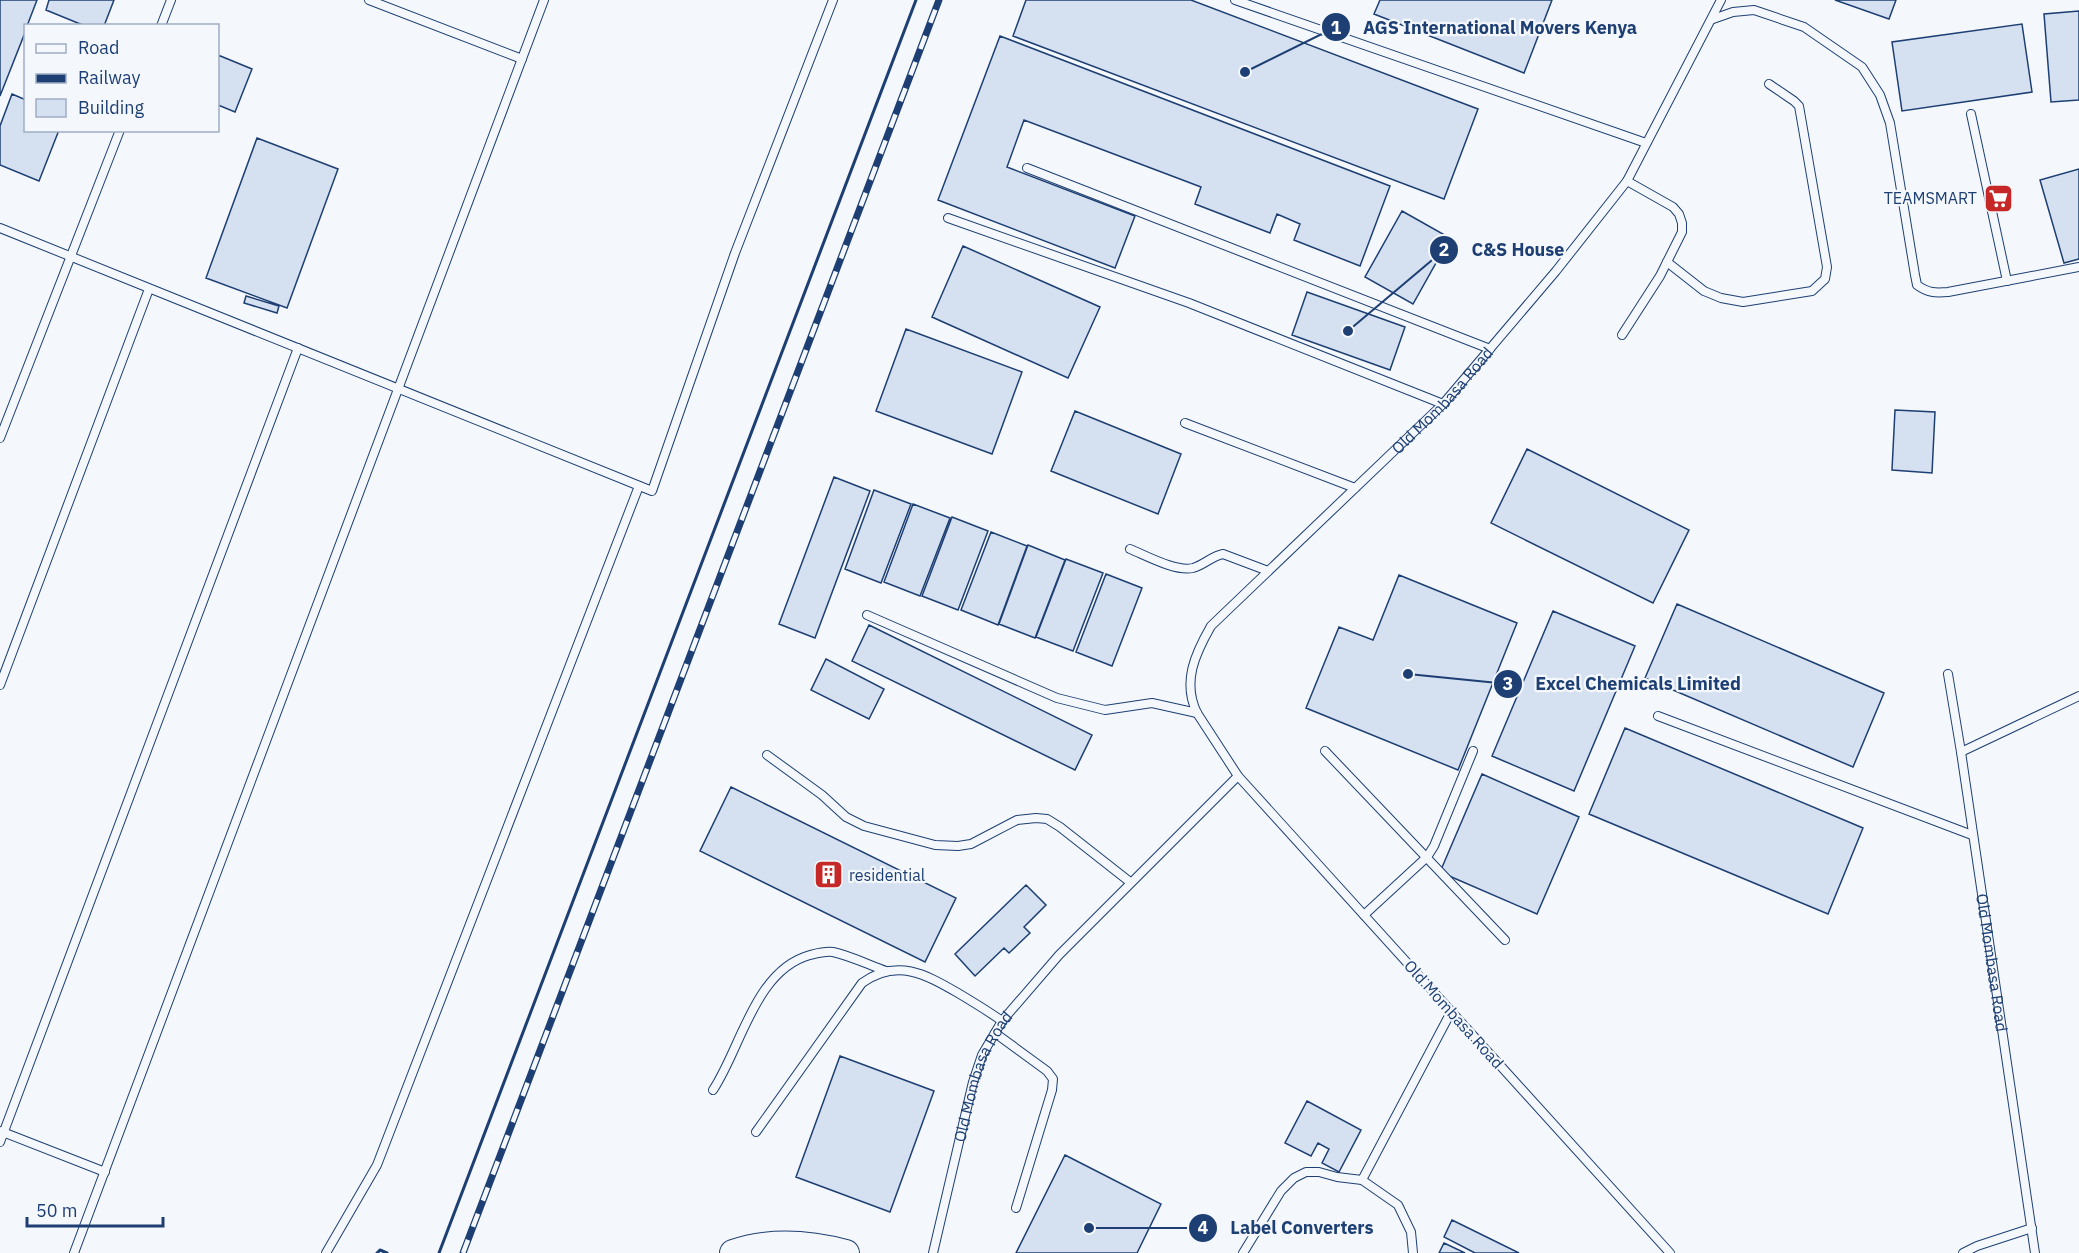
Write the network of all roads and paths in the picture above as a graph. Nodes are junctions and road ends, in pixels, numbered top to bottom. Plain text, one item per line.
1 (171, 0) edge
2 (369, 0) edge
3 (544, 0) edge
4 (833, 0) edge
5 (1235, 0) edge
6 (1721, 0) edge
7 (1713, 19) junction
8 (162, 24) edge
9 (522, 59) junction
10 (1768, 84) dead end
11 (1971, 114) dead end
12 (119, 132) edge
13 (1646, 143) junction
14 (1027, 168) dead end
15 (1627, 181) junction
16 (948, 218) dead end
17 (0, 228) edge
18 (71, 255) junction
19 (1667, 262) junction
20 (2079, 267) edge
21 (2007, 280) junction
22 (149, 289) junction
23 (1622, 335) dead end
24 (298, 348) junction
25 (1490, 349) junction
26 (398, 388) junction
27 (1443, 404) junction
28 (1185, 423) dead end
29 (0, 438) edge
30 (639, 486) junction
31 (1355, 489) junction
32 (1130, 549) dead end
33 (1268, 571) junction
34 (867, 615) dead end
35 (1948, 674) dead end
36 (0, 685) edge
37 (2079, 696) edge
38 (1197, 713) junction
39 (1658, 716) dead end
40 (1325, 751) dead end
41 (1473, 751) dead end
42 (1961, 752) junction
43 (766, 755) dead end
44 (1238, 776) junction
45 (1972, 835) junction
46 (1426, 857) junction
47 (1130, 882) junction
48 (1364, 915) junction
49 (1505, 940) dead end
50 (886, 971) junction
51 (1451, 1012) junction
52 (1002, 1020) junction
53 (995, 1033) junction
54 (713, 1090) dead end
55 (2, 1132) edge
56 (756, 1132) dead end
57 (0, 1142) edge
58 (105, 1172) junction
59 (1362, 1180) junction
60 (1016, 1208) dead end
61 (2032, 1228) junction
62 (75, 1253) edge
63 (326, 1253) edge
64 (733, 1253) edge
65 (846, 1253) edge
66 (933, 1253) edge
67 (1243, 1253) edge
68 (1413, 1253) edge
69 (1670, 1253) edge
70 (1963, 1253) edge
71 (2035, 1253) edge

1 - 8 lane
2 - 9 lane
3 - 9 lane
4 - 30 lane
5 - 13 lane
6 - 7 lane, Old Mombasa Road
7 - 13 lane, Old Mombasa Road
7 - 21 lane
9 - 26 lane
10 - 19 lane
11 - 21 lane
12 - 18 lane
13 - 15 lane, Old Mombasa Road
14 - 25 lane
15 - 19 lane
15 - 25 lane, Old Mombasa Road
16 - 27 lane
17 - 18 lane
18 - 22 lane
18 - 29 lane
19 - 23 lane
20 - 21 lane
22 - 24 lane
22 - 36 lane
24 - 26 lane
24 - 55 lane
25 - 27 lane, Old Mombasa Road
26 - 30 lane
26 - 58 lane
27 - 31 lane, Old Mombasa Road
28 - 31 lane
30 - 63 lane
31 - 33 lane, Old Mombasa Road
32 - 33 lane
33 - 38 lane, Old Mombasa Road
34 - 38 lane
35 - 42 lane, Old Mombasa Road
37 - 42 lane
38 - 44 lane, Old Mombasa Road
39 - 45 lane
40 - 46 lane
41 - 46 lane
42 - 45 lane, Old Mombasa Road
43 - 47 lane
44 - 47 lane, Old Mombasa Road
44 - 48 lane, Old Mombasa Road
45 - 61 lane, Old Mombasa Road
46 - 48 lane
46 - 49 lane
47 - 52 lane, Old Mombasa Road
48 - 51 lane, Old Mombasa Road
50 - 52 lane
50 - 54 lane
50 - 56 lane
51 - 59 lane
51 - 69 lane, Old Mombasa Road
52 - 53 lane, Old Mombasa Road
53 - 60 lane
53 - 66 lane, Old Mombasa Road
55 - 57 lane
55 - 58 lane
58 - 62 lane
59 - 67 lane
59 - 68 lane
61 - 70 lane
61 - 71 lane, Old Mombasa Road
64 - 65 main road

